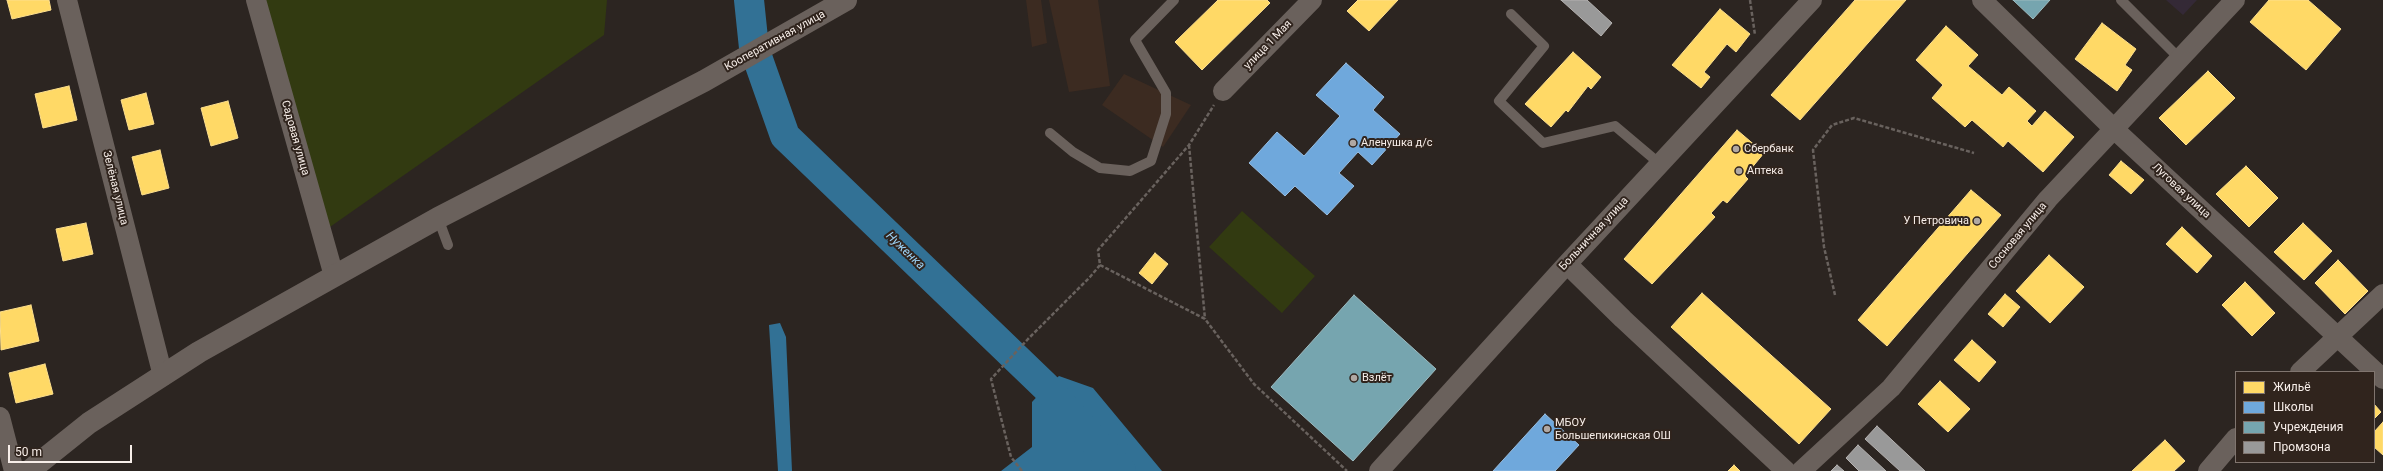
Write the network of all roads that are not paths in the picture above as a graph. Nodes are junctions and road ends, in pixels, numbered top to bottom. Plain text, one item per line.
1 (67, 0) edge
2 (256, 0) edge
3 (1174, 0) edge
4 (1312, 0) edge
5 (1812, 0) edge
6 (1982, 0) edge
7 (2121, 0) edge
8 (2235, 0) edge
9 (843, 3) edge
10 (1511, 14) dead end
11 (2179, 58) junction
12 (1223, 91) road end
13 (2114, 129) junction
14 (1050, 133) dead end
15 (1660, 164) junction
16 (438, 218) junction
17 (448, 245) dead end
18 (1567, 264) junction
19 (334, 276) junction
20 (2383, 294) edge
21 (2338, 336) junction
22 (2301, 371) edge
23 (2375, 371) edge
24 (2375, 371) edge
25 (163, 376) junction
26 (2383, 379) edge
27 (0, 417) edge
28 (2235, 439) edge
29 (14, 471) edge
30 (29, 471) edge
31 (1379, 471) edge
32 (1786, 471) edge
33 (1801, 471) edge
34 (2208, 471) edge

1 - 25 street, Зелёная улица
2 - 19 street, Садовая улица
3 - 14 lane
4 - 12 street, улица 1 Мая
5 - 15 street, Больничная улица
6 - 13 street, Луговая улица
7 - 11 lane
8 - 11 street, Сосновая улица
9 - 16 street, Кооперативная улица
10 - 15 lane
11 - 13 street, Сосновая улица
13 - 21 street, Луговая улица
13 - 33 street, Сосновая улица
15 - 18 street, Больничная улица
16 - 17 lane
16 - 19 street, Кооперативная улица
18 - 31 street, Больничная улица
18 - 32 street
19 - 25 street, Кооперативная улица
20 - 21 street
21 - 22 street
21 - 23 street, Луговая улица
24 - 26 street, Луговая улица
25 - 30 street, Кооперативная улица
27 - 29 street
28 - 34 street

